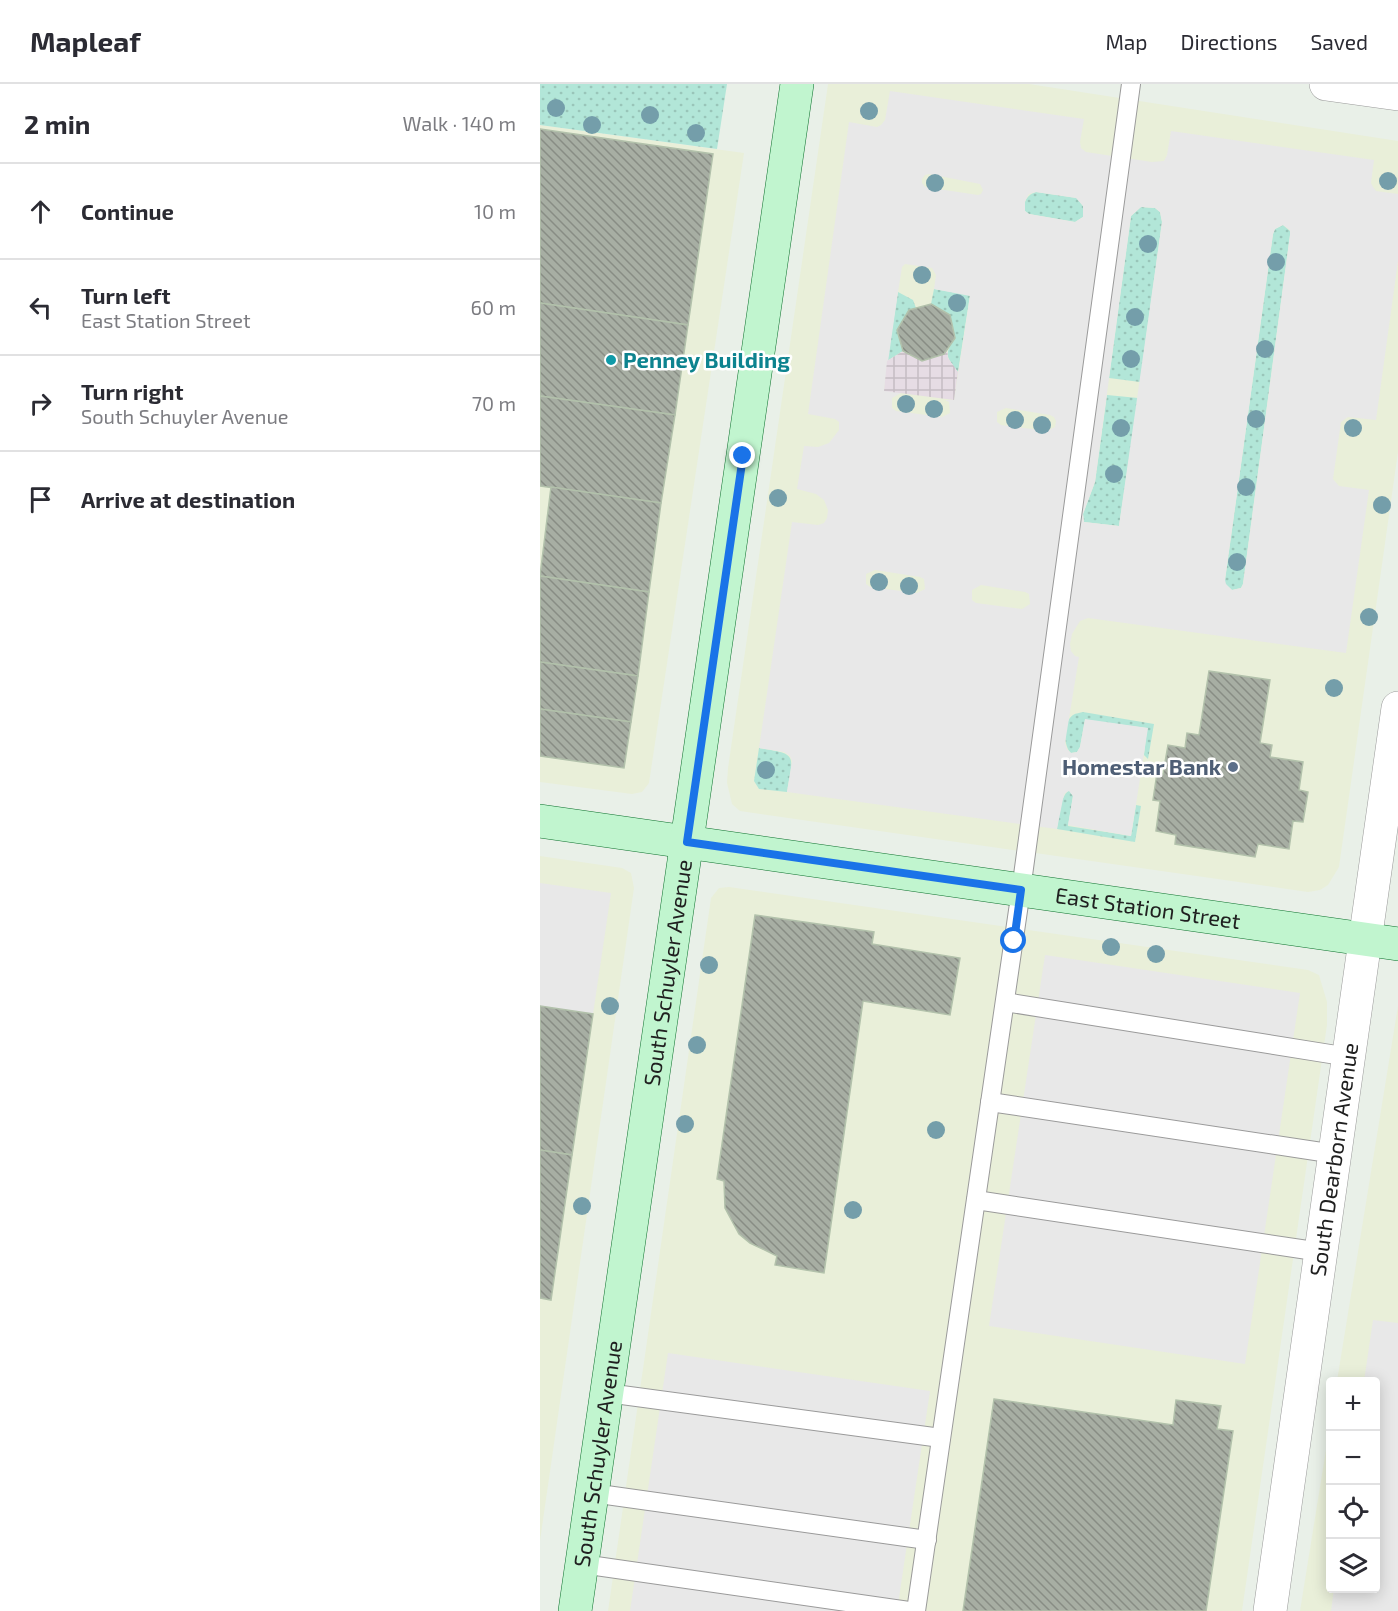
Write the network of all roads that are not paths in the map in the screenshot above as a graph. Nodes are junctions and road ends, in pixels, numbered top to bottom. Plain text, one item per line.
1 (797, 84) edge
2 (1131, 84) edge
3 (1326, 84) edge
4 (1398, 94) edge
5 (1398, 708) edge
6 (540, 821) edge
7 (687, 842) junction
8 (1021, 890) junction
9 (1366, 939) junction
10 (1398, 944) edge
11 (1005, 1002) junction
12 (1349, 1057) junction
13 (990, 1102) junction
14 (1335, 1154) junction
15 (976, 1200) junction
16 (1321, 1252) junction
17 (607, 1393) junction
18 (941, 1438) junction
19 (592, 1493) junction
20 (927, 1539) junction
21 (582, 1564) junction
22 (575, 1611) edge
23 (909, 1611) edge
24 (916, 1611) edge
25 (1270, 1611) edge

1 - 7 street, South Schuyler Avenue
2 - 8 lane
3 - 4 street
5 - 9 street, South Dearborn Avenue
6 - 7 street, East Station Street
7 - 8 street, East Station Street
7 - 17 street, South Schuyler Avenue
8 - 9 street, East Station Street
8 - 11 lane
9 - 10 street, East Station Street
9 - 12 street, South Dearborn Avenue
11 - 12 lane
11 - 13 lane
12 - 14 street, South Dearborn Avenue
13 - 14 lane
13 - 15 lane
14 - 16 street, South Dearborn Avenue
15 - 16 lane
15 - 18 lane
16 - 25 street, South Dearborn Avenue
17 - 18 lane
17 - 19 street, South Schuyler Avenue
18 - 20 lane
19 - 20 lane
19 - 21 street, South Schuyler Avenue
20 - 24 lane
21 - 22 street, South Schuyler Avenue
21 - 23 lane

